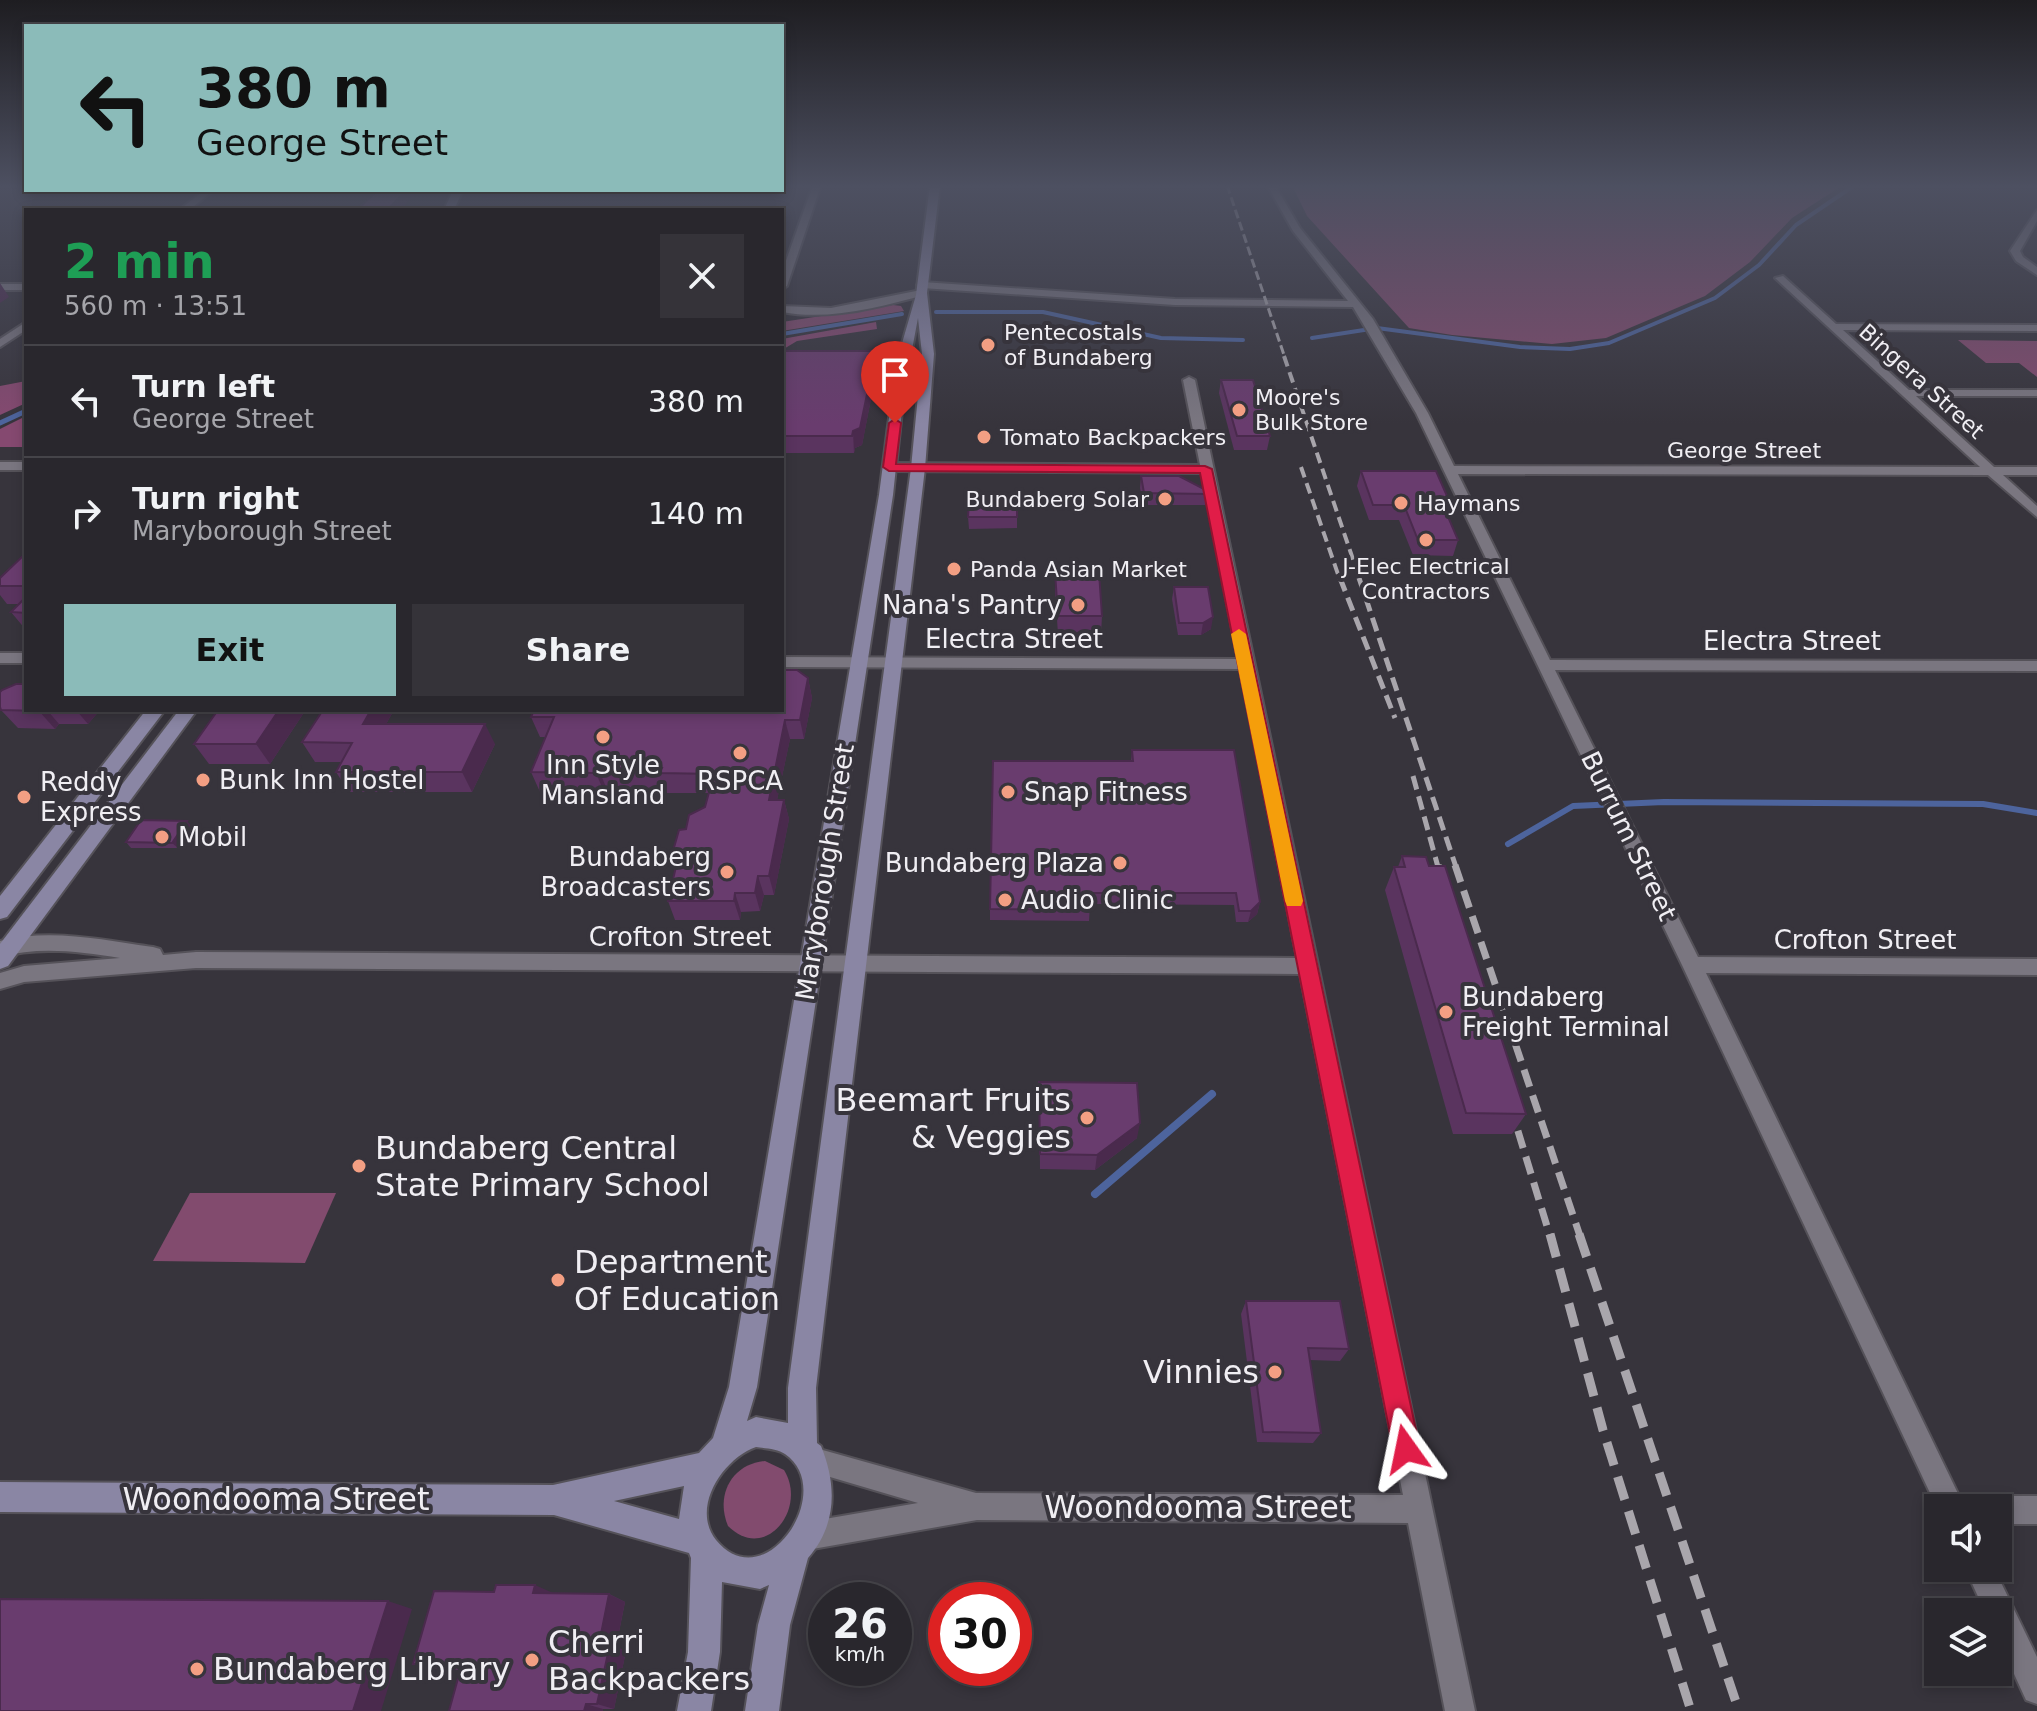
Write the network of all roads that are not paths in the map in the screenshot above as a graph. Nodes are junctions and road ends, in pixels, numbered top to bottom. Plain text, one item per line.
1 (924, 265) edge
2 (1325, 265) edge
3 (1780, 278) dead end
4 (0, 287) edge
5 (24, 287) edge
6 (921, 291) junction
7 (1356, 304) junction
8 (784, 309) edge
9 (24, 326) edge
10 (1833, 327) junction
11 (2037, 328) edge
12 (0, 344) edge
13 (1189, 380) dead end
14 (1904, 393) junction
15 (2037, 393) edge
16 (0, 466) edge
17 (24, 466) edge
18 (889, 467) junction
19 (918, 468) junction
20 (1205, 469) junction
21 (1450, 470) junction
22 (1991, 471) junction
23 (2037, 471) edge
24 (2037, 513) edge
25 (0, 658) edge
26 (24, 658) edge
27 (784, 662) edge
28 (858, 662) junction
29 (894, 662) junction
30 (1245, 664) junction
31 (1547, 665) junction
32 (2037, 666) edge
33 (154, 712) edge
34 (186, 712) edge
35 (1, 910) edge
36 (3, 950) edge
37 (196, 960) junction
38 (810, 964) junction
39 (856, 964) junction
40 (1692, 965) junction
41 (1307, 966) junction
42 (2037, 967) edge
43 (0, 981) edge
44 (807, 1453) junction
45 (716, 1457) junction
46 (1944, 1494) edge
47 (0, 1497) edge
48 (553, 1500) junction
49 (977, 1506) junction
50 (1419, 1509) junction
51 (2012, 1510) edge
52 (2037, 1510) edge
53 (800, 1545) junction
54 (702, 1547) junction
55 (1986, 1582) edge
56 (2037, 1689) edge
57 (694, 1711) edge
58 (762, 1711) edge
59 (1460, 1711) edge

1 - 6 street, Maryborough Street
2 - 7 street, Burrum Street
3 - 10 street, Bingera Street
4 - 5 street
6 - 7 street
6 - 8 street
6 - 18 street, Maryborough Street
6 - 19 street, Maryborough Street
7 - 21 street, Burrum Street
9 - 12 street
10 - 11 street
10 - 14 street, Bingera Street
13 - 20 street
14 - 15 street
14 - 22 street, Bingera Street
16 - 17 street
18 - 19 street
18 - 28 street, Maryborough Street
19 - 20 street
19 - 29 street, Maryborough Street
20 - 30 street
21 - 22 street, George Street
21 - 31 street, Burrum Street
22 - 23 street, George Street
22 - 24 street, Bingera Street
25 - 26 street
27 - 28 street, Electra Street
28 - 29 street, Electra Street
28 - 38 street, Maryborough Street
29 - 30 street, Electra Street
29 - 39 street, Maryborough Street
30 - 41 street
31 - 32 street, Electra Street
31 - 40 street, Burrum Street
33 - 35 street
34 - 36 street
36 - 37 street, Crofton Street
37 - 38 street, Crofton Street
37 - 43 street, Crofton Street
38 - 39 street, Crofton Street
38 - 45 street, Maryborough Street
39 - 41 street, Crofton Street
39 - 44 street, Maryborough Street
40 - 42 street, Crofton Street
40 - 46 street, Burrum Street
41 - 50 street
44 - 45 street
44 - 49 street, Woondooma Street
44 - 53 street
45 - 48 street, Woondooma Street
45 - 54 street
47 - 48 street, Woondooma Street
48 - 54 street, Woondooma Street
49 - 50 street, Woondooma Street
49 - 53 street, Woondooma Street
50 - 59 street
51 - 52 street
53 - 54 street
53 - 58 street
54 - 57 street
55 - 56 street

